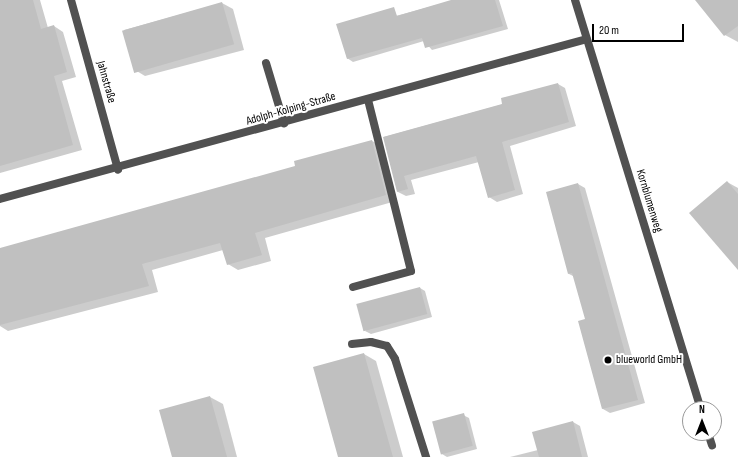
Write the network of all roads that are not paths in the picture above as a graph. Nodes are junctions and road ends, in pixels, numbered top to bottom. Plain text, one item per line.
1 (71, 0) edge
2 (575, 0) edge
3 (587, 39) junction
4 (266, 63) dead end
5 (368, 100) junction
6 (284, 123) junction
7 (118, 170) junction
8 (0, 199) edge
9 (353, 287) dead end
10 (352, 344) dead end
11 (699, 401) edge
12 (711, 441) edge
13 (712, 445) dead end
14 (426, 457) edge

1 - 7 street, Jahnstraße
2 - 3 street, Kornblumenweg
3 - 5 street, Adolph-Kolping-Straße
3 - 11 street, Kornblumenweg
4 - 6 street
5 - 6 street, Adolph-Kolping-Straße
5 - 9 street
6 - 7 street, Adolph-Kolping-Straße
7 - 8 street, Adolph-Kolping-Straße
10 - 14 street
12 - 13 street

